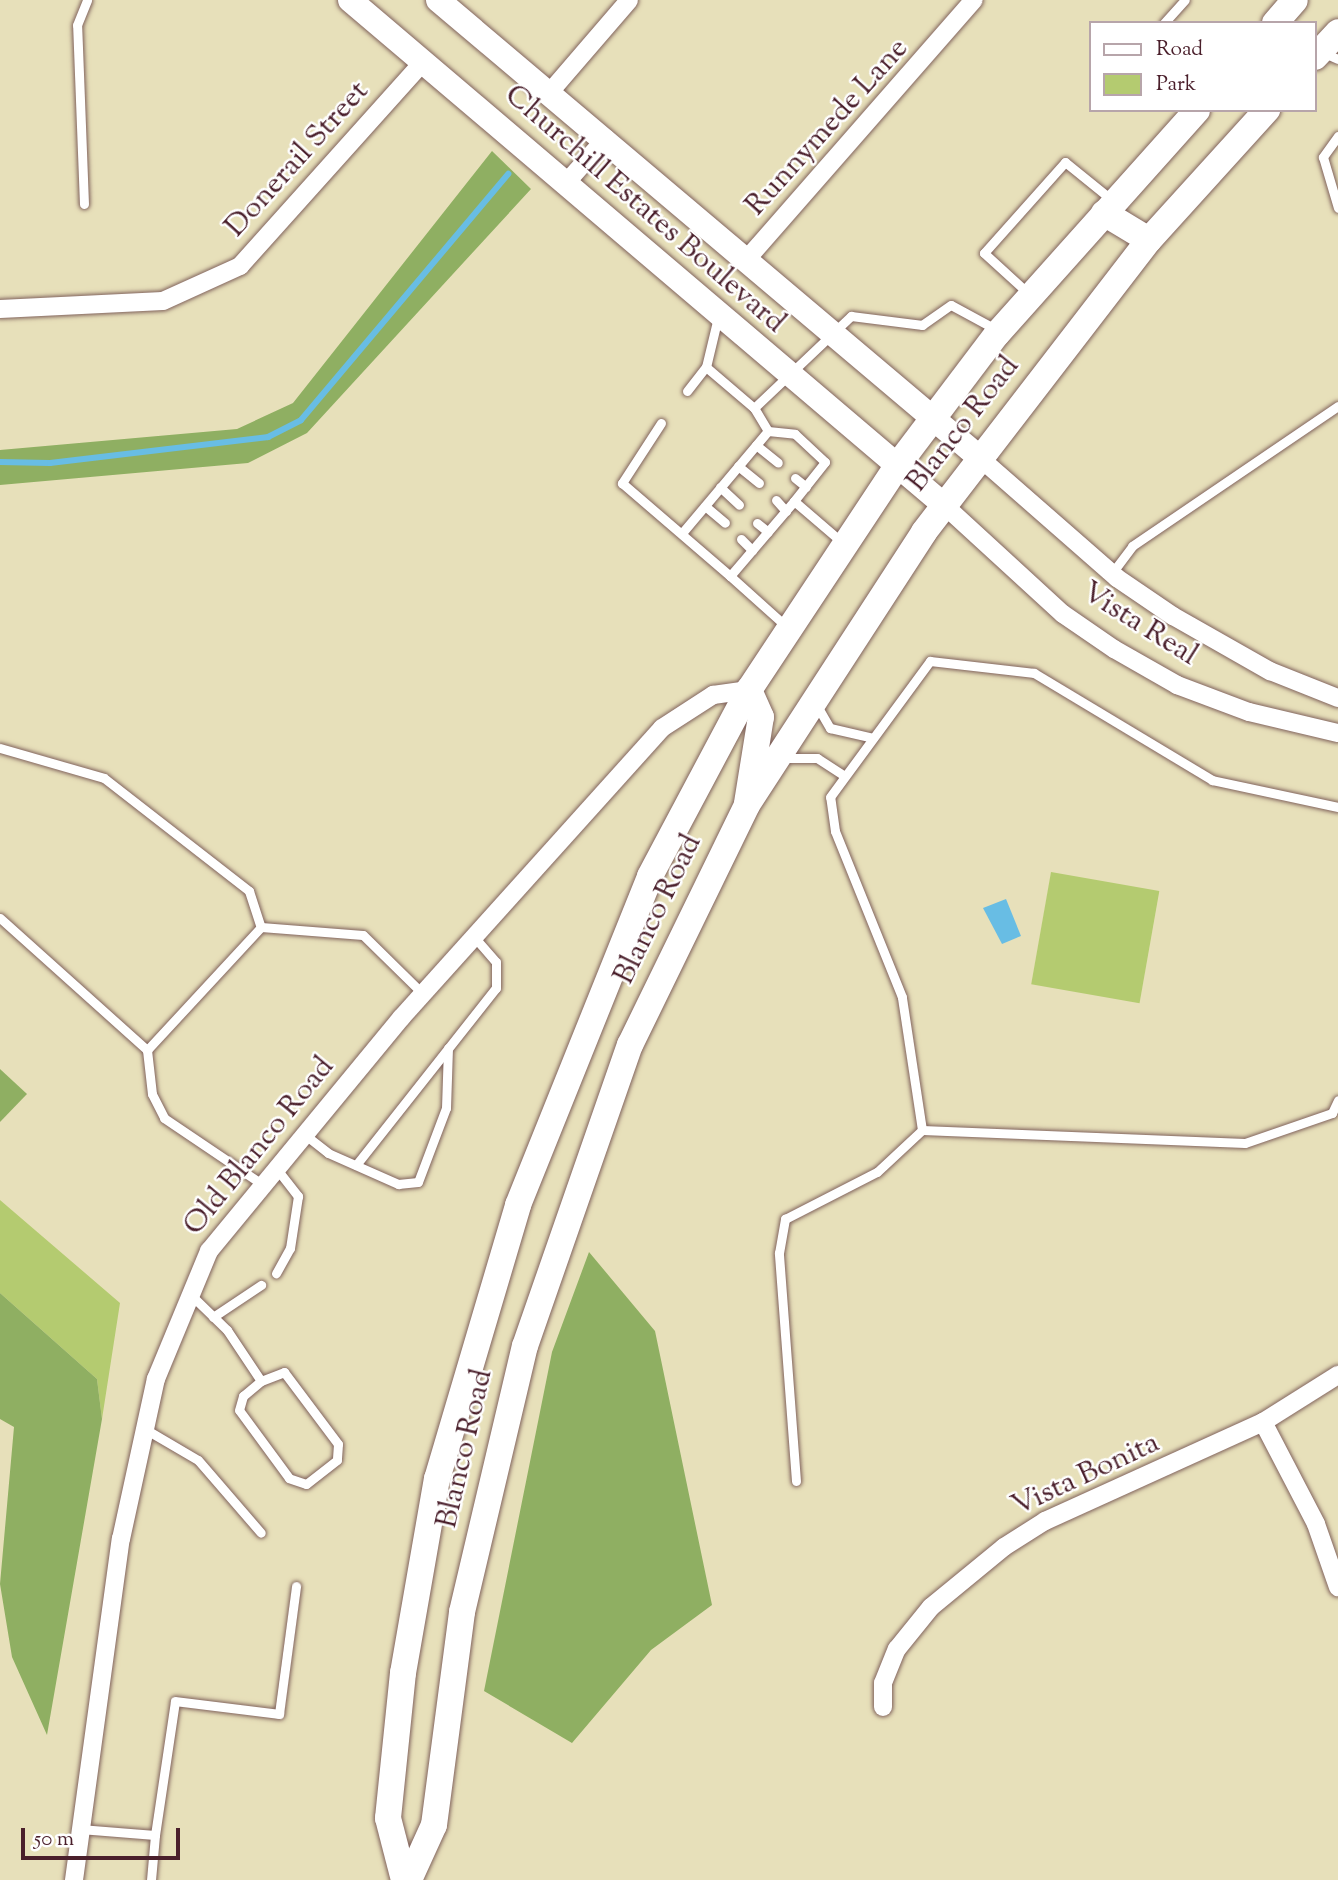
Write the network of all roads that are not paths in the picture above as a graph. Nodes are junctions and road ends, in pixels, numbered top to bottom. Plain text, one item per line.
1 (87, 0) edge
2 (350, 0) edge
3 (438, 0) edge
4 (629, 0) edge
5 (974, 0) edge
6 (1185, 0) edge
7 (1166, 21) edge
8 (1338, 32) edge
9 (1322, 53) edge
10 (423, 61) junction
11 (550, 92) junction
12 (1195, 112) edge
13 (1265, 112) edge
14 (1338, 136) edge
15 (606, 138) junction
16 (566, 183) junction
17 (84, 204) dead end
18 (1109, 207) junction
19 (1338, 208) edge
20 (1149, 240) junction
21 (747, 259) junction
22 (1030, 295) junction
23 (0, 309) edge
24 (718, 317) junction
25 (831, 331) junction
26 (999, 332) junction
27 (706, 367) junction
28 (788, 374) junction
29 (687, 391) dead end
30 (1338, 405) edge
31 (754, 408) junction
32 (934, 418) junction
33 (661, 422) dead end
34 (768, 431) junction
35 (756, 445) junction
36 (980, 458) junction
37 (778, 463) dead end
38 (738, 466) junction
39 (898, 466) junction
40 (795, 478) dead end
41 (759, 483) dead end
42 (720, 487) junction
43 (806, 487) junction
44 (776, 500) dead end
45 (794, 501) junction
46 (739, 505) dead end
47 (944, 505) junction
48 (705, 506) junction
49 (786, 511) junction
50 (724, 523) dead end
51 (757, 523) dead end
52 (768, 532) junction
53 (682, 533) junction
54 (741, 539) dead end
55 (845, 545) junction
56 (752, 550) junction
57 (1112, 573) junction
58 (730, 576) junction
59 (789, 629) junction
60 (749, 690) junction
61 (1338, 698) edge
62 (814, 701) junction
63 (1338, 733) edge
64 (873, 738) junction
65 (0, 748) edge
66 (778, 758) junction
67 (845, 776) junction
68 (747, 805) junction
69 (1338, 807) edge
70 (0, 918) edge
71 (261, 926) junction
72 (474, 937) junction
73 (423, 994) junction
74 (448, 1048) junction
75 (146, 1050) junction
76 (1338, 1100) edge
77 (922, 1130) junction
78 (304, 1134) junction
79 (356, 1166) junction
80 (276, 1168) junction
81 (262, 1184) junction
82 (276, 1273) dead end
83 (261, 1285) dead end
84 (189, 1293) junction
85 (213, 1317) junction
86 (1338, 1375) edge
87 (261, 1381) junction
88 (1263, 1422) junction
89 (145, 1429) junction
90 (796, 1481) dead end
91 (261, 1533) dead end
92 (296, 1586) dead end
93 (1338, 1587) edge
94 (883, 1707) dead end
95 (80, 1829) junction
96 (155, 1835) junction
97 (74, 1880) edge
98 (151, 1880) edge
99 (406, 1880) edge

1 - 17 lane
2 - 10 street, Churchill Estates Boulevard
3 - 11 street, Churchill Estates Boulevard
4 - 11 street
5 - 21 street, Runnymede Lane
6 - 7 lane
8 - 9 main road
10 - 16 street, Churchill Estates Boulevard
10 - 23 street, Donerail Street
11 - 15 street, Churchill Estates Boulevard
12 - 18 main road, Blanco Road
13 - 20 main road, Blanco Road
14 - 19 lane
15 - 16 street
15 - 21 street, Churchill Estates Boulevard
16 - 24 street, Churchill Estates Boulevard
18 - 20 main road
18 - 22 main road, Blanco Road
18 - 22 lane
20 - 36 main road, Blanco Road
21 - 25 street, Churchill Estates Boulevard
22 - 26 main road, Blanco Road
24 - 27 lane
24 - 28 street, Churchill Estates Boulevard
25 - 26 lane
25 - 28 lane
25 - 32 street, Churchill Estates Boulevard
26 - 32 main road, Blanco Road
27 - 29 lane
27 - 31 lane
28 - 31 lane
28 - 39 street, Churchill Estates Boulevard
30 - 57 lane
31 - 34 lane
32 - 36 street, Churchill Estates Boulevard
32 - 39 main road, Blanco Road
33 - 53 lane
34 - 35 lane
34 - 43 lane
35 - 37 lane
35 - 38 lane
36 - 47 main road, Blanco Road
36 - 57 street, Vista Real
38 - 41 lane
38 - 42 lane
39 - 47 street, Churchill Estates Boulevard
39 - 55 main road, Blanco Road
40 - 43 lane
42 - 46 lane
42 - 48 lane
43 - 45 lane
44 - 49 lane
45 - 49 lane
45 - 55 lane
47 - 62 main road, Blanco Road
47 - 63 street, Vista Real
48 - 50 lane
48 - 53 lane
49 - 52 lane
51 - 52 lane
52 - 56 lane
53 - 58 lane
54 - 56 lane
55 - 59 main road, Blanco Road
56 - 58 lane
57 - 61 street, Vista Real
58 - 59 lane
59 - 60 main road, Blanco Road
60 - 68 main road
60 - 72 street, Old Blanco Road
60 - 99 main road, Blanco Road
62 - 64 lane
62 - 66 main road, Blanco Road
64 - 67 lane
64 - 69 lane
65 - 71 lane
66 - 67 lane
66 - 68 main road, Blanco Road
67 - 77 lane
68 - 99 main road, Blanco Road
70 - 75 lane
71 - 73 lane
71 - 75 lane
72 - 73 street, Old Blanco Road
72 - 74 lane
73 - 78 street, Old Blanco Road
74 - 79 lane
74 - 79 lane
75 - 81 lane
76 - 77 lane
77 - 90 lane
78 - 79 lane
78 - 80 street, Old Blanco Road
80 - 81 street, Old Blanco Road
80 - 82 lane
81 - 84 street, Old Blanco Road
83 - 85 lane
84 - 85 lane
84 - 89 street, Old Blanco Road
85 - 87 lane
86 - 88 street, Vista Bonita
87 - 87 lane
88 - 93 street
88 - 94 street, Vista Bonita
89 - 91 lane
89 - 95 street, Old Blanco Road
92 - 96 lane
95 - 96 lane
95 - 97 street, Old Blanco Road
96 - 98 lane

